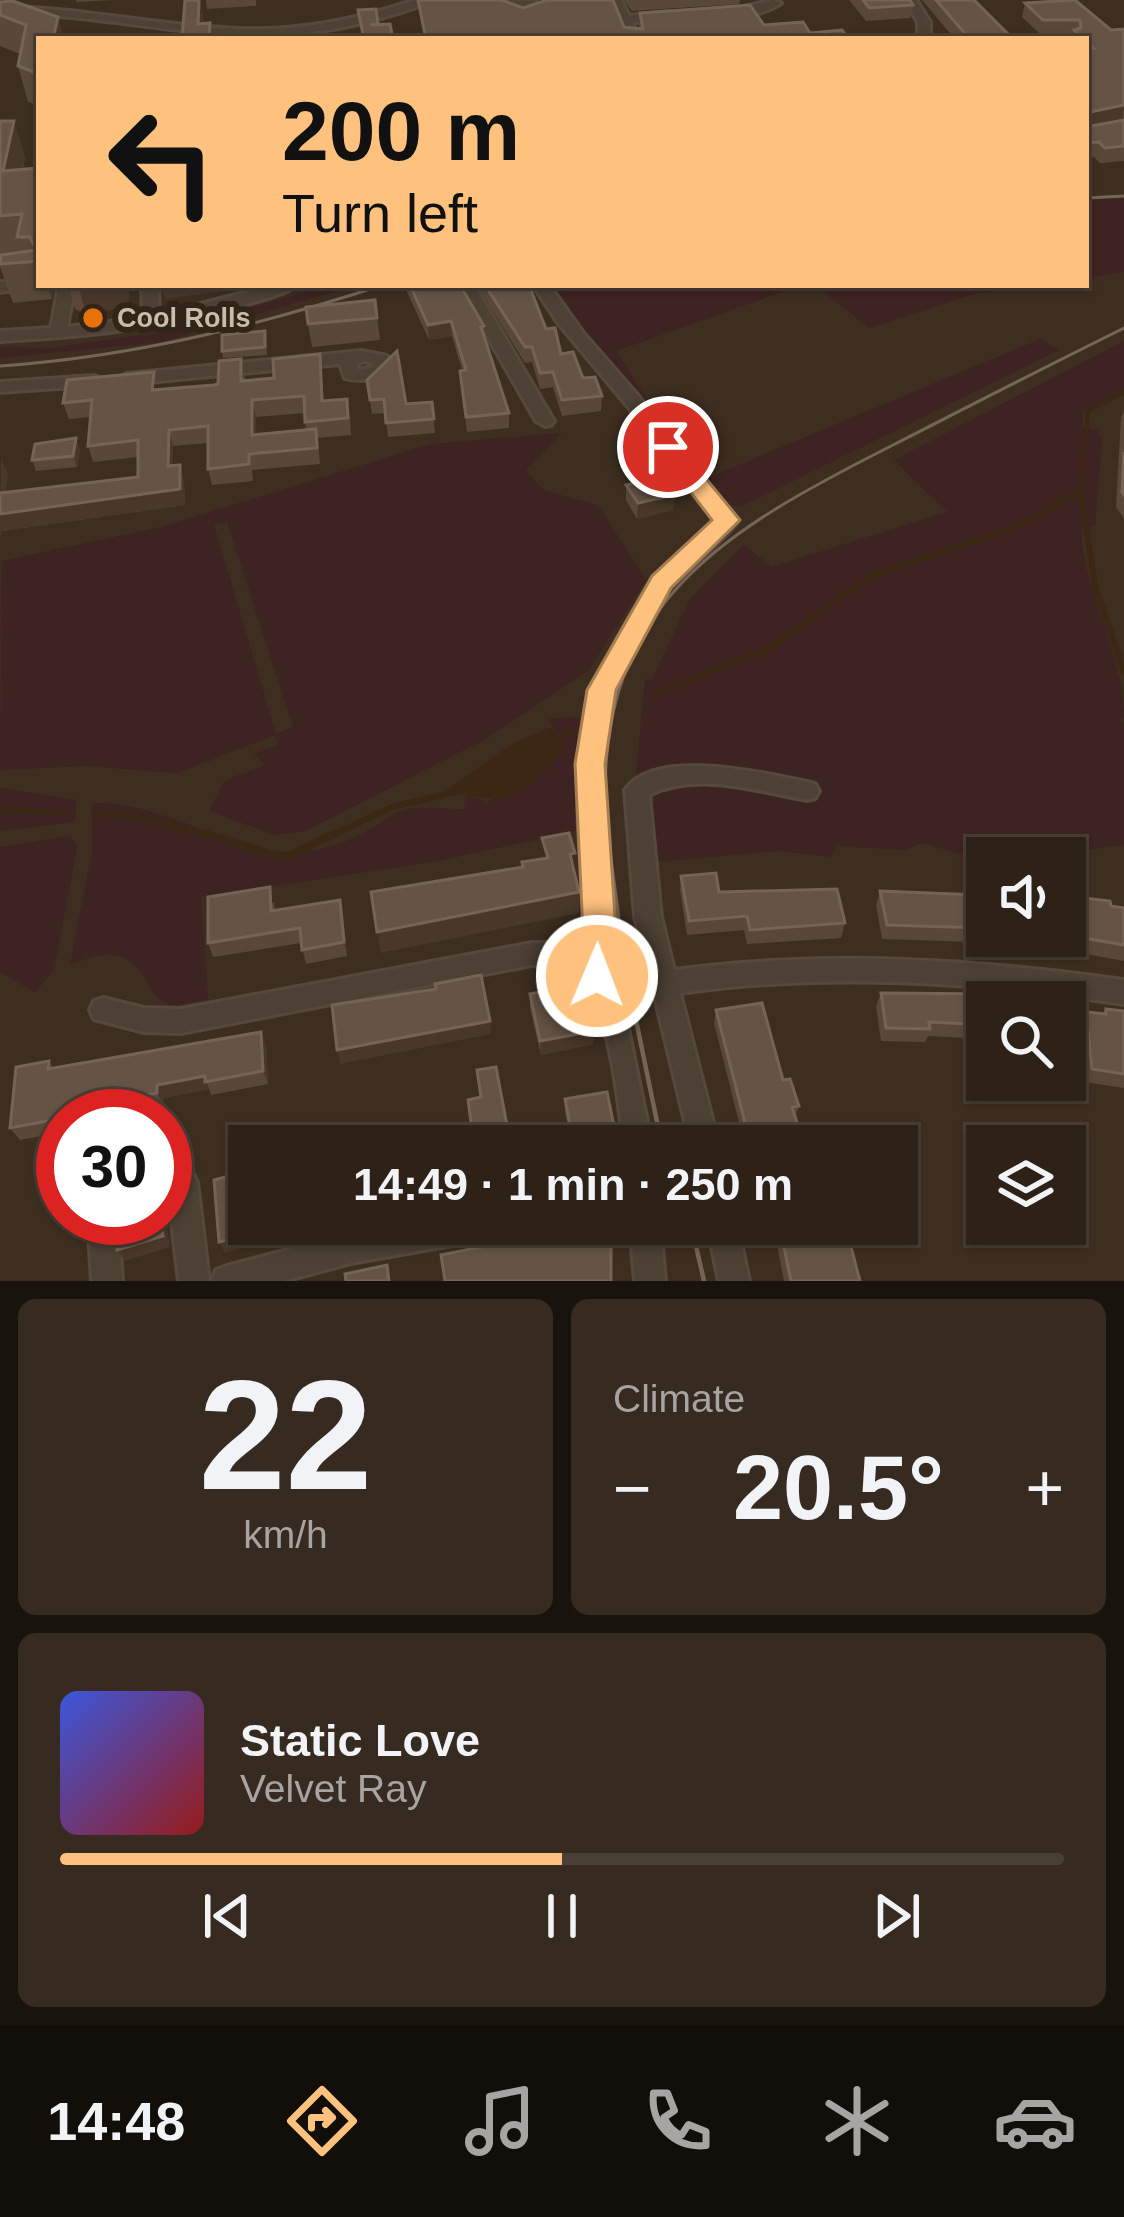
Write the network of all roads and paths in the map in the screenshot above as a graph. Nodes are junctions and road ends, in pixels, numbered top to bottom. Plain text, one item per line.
1 (426, 0) edge
2 (484, 0) edge
3 (615, 0) edge
4 (910, 0) edge
5 (771, 1) edge
6 (792, 1) edge
7 (534, 2) edge
8 (165, 8) dead end
9 (0, 10) edge
10 (714, 13) edge
11 (692, 15) edge
12 (624, 20) junction
13 (152, 28) edge
14 (317, 34) edge
15 (632, 36) edge
16 (924, 36) edge
17 (14, 267) edge
18 (36, 283) edge
19 (0, 284) edge
20 (66, 288) edge
21 (150, 288) edge
22 (274, 288) edge
23 (468, 288) edge
24 (543, 288) edge
25 (152, 321) junction
26 (58, 334) junction
27 (0, 336) edge
28 (356, 357) dead end
29 (0, 387) edge
30 (545, 421) dead end
31 (807, 791) dead end
32 (590, 968) junction
33 (668, 986) junction
34 (1124, 992) edge
35 (610, 995) junction
36 (103, 1010) dead end
37 (634, 1125) edge
38 (699, 1125) edge
39 (105, 1245) edge
40 (190, 1245) edge
41 (406, 1245) edge
42 (647, 1245) edge
43 (726, 1245) edge
44 (314, 1269) edge
45 (107, 1281) edge
46 (194, 1281) edge
47 (227, 1281) edge
48 (650, 1281) edge
49 (734, 1281) edge

1 - 14 street
2 - 7 street
3 - 12 street
4 - 16 street
5 - 6 street
5 - 10 street
8 - 13 street
9 - 13 street
11 - 12 street
12 - 15 street
13 - 14 street
17 - 19 street
18 - 19 street
20 - 26 street
21 - 25 street
22 - 25 street
23 - 30 street
24 - 32 street
25 - 26 street
26 - 27 street
28 - 29 street
31 - 33 street
32 - 35 street
32 - 36 street
33 - 34 street
33 - 35 street
33 - 38 street
35 - 37 street
39 - 45 street
40 - 46 street
41 - 44 street
42 - 48 street
43 - 49 street
44 - 47 street

